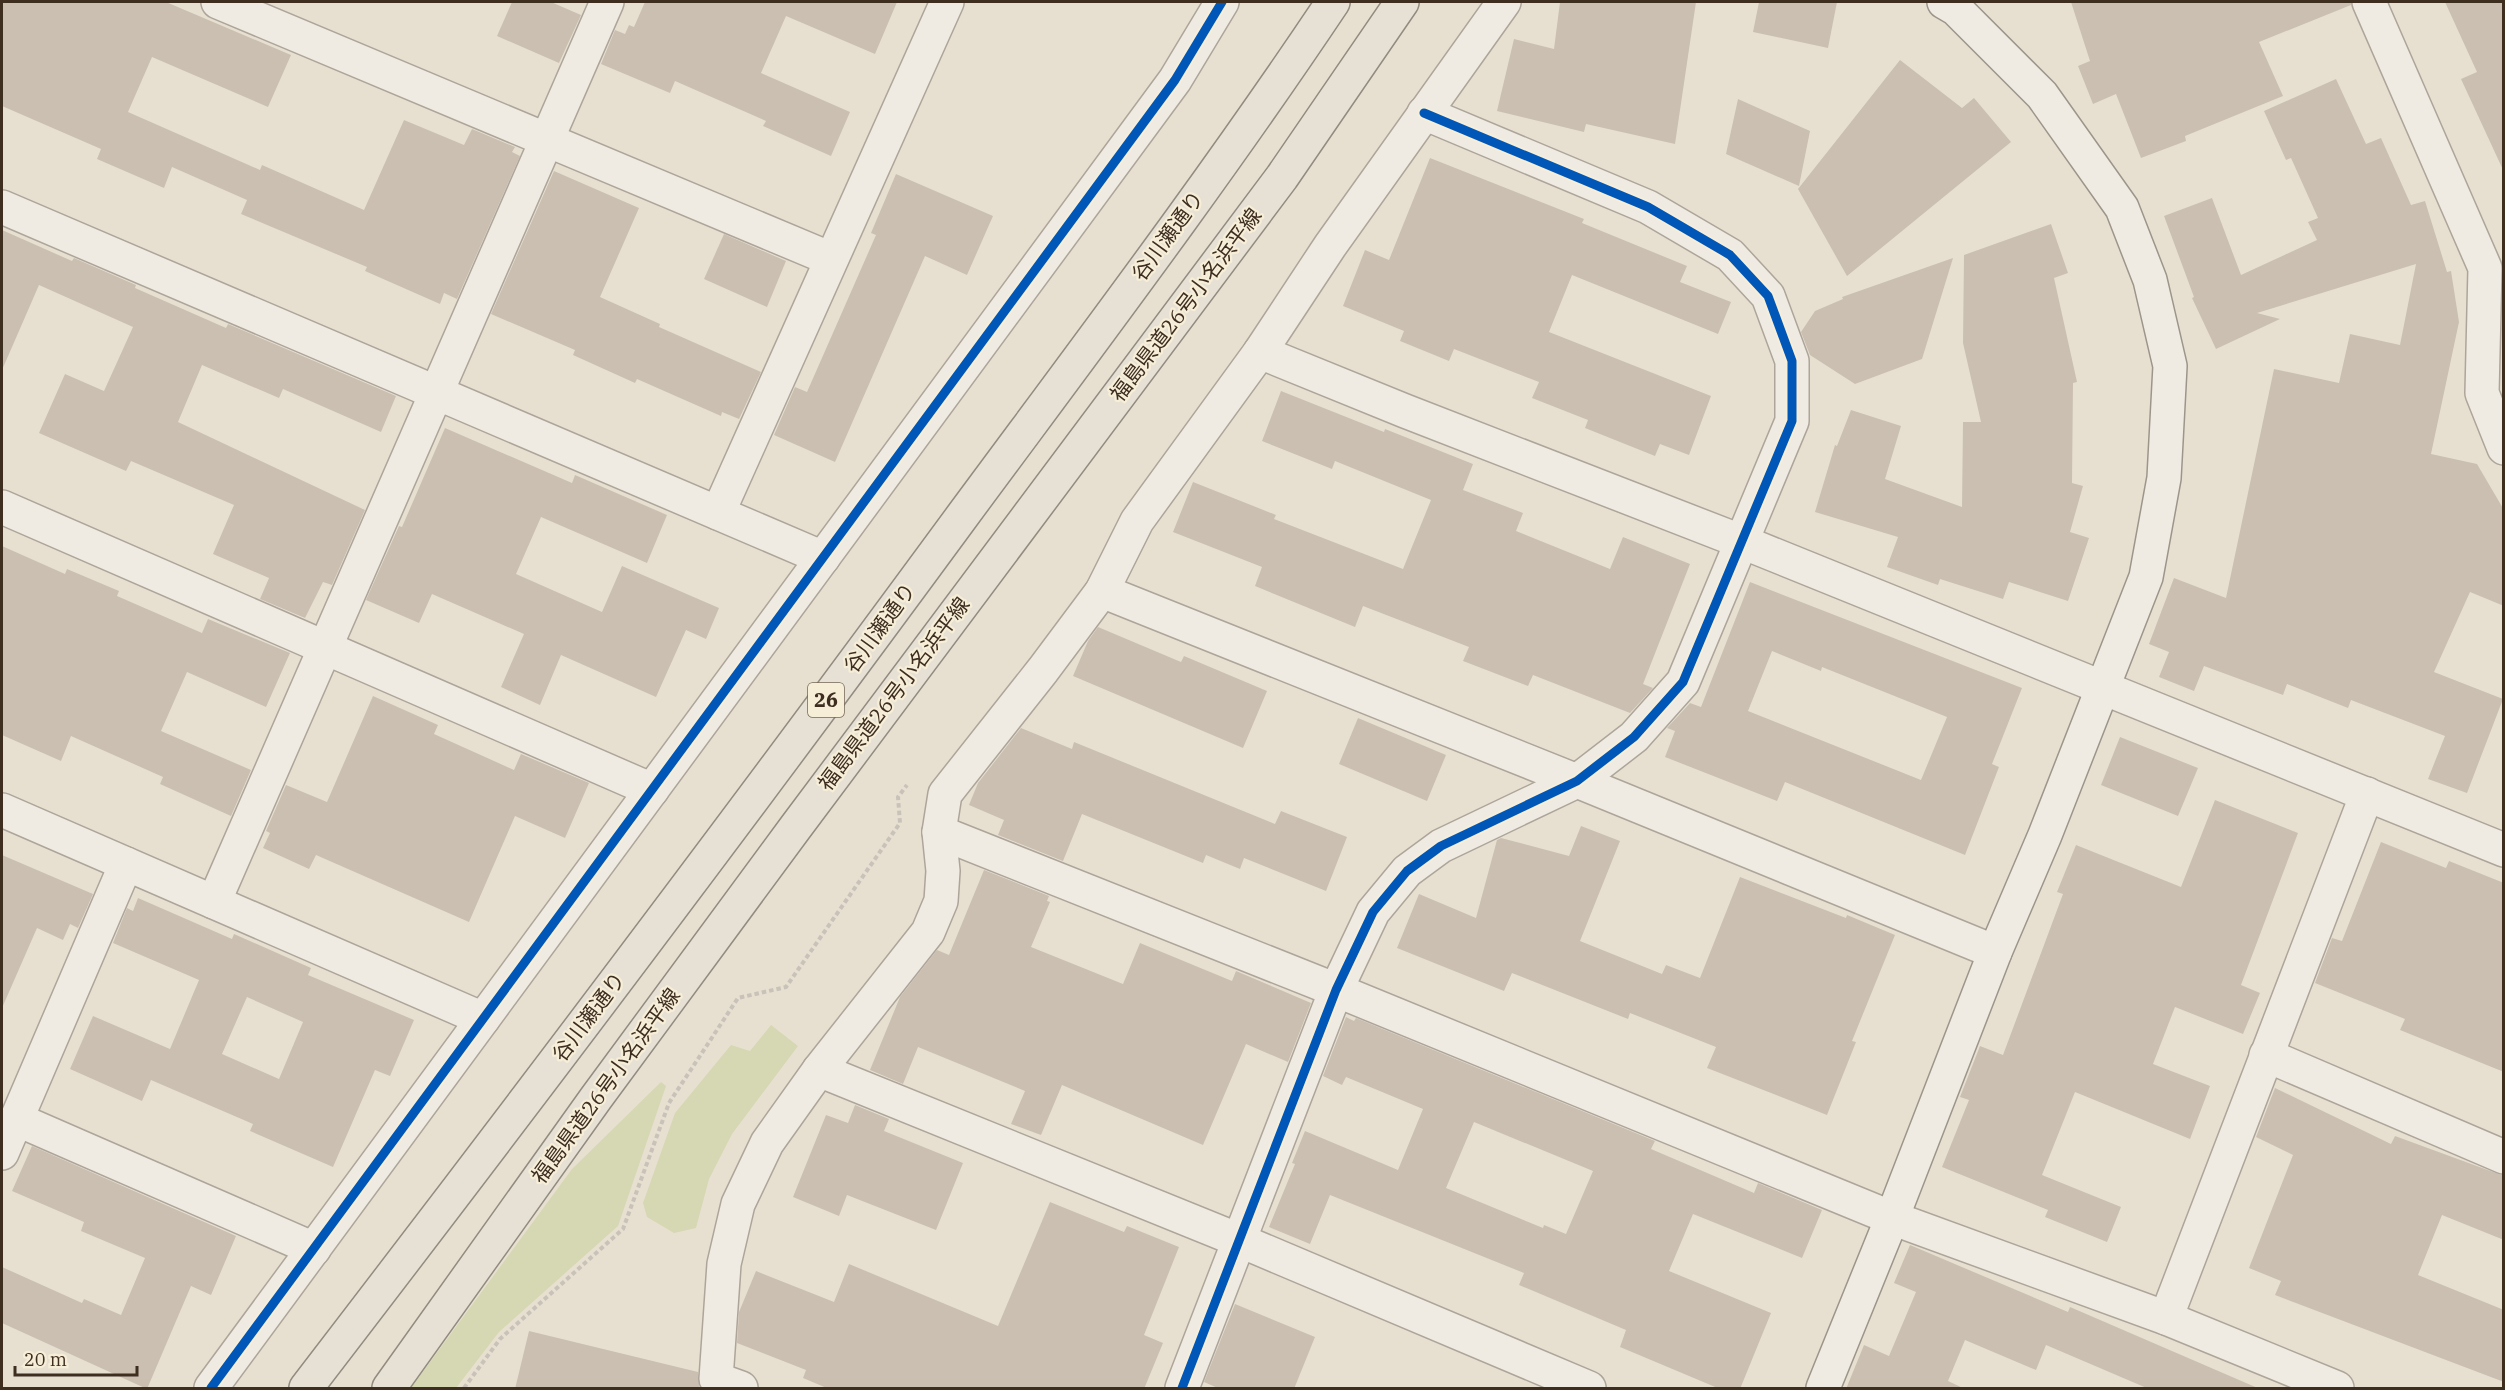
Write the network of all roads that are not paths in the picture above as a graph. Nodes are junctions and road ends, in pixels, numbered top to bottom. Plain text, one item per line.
1 (218, 2) edge
2 (607, 2) edge
3 (1222, 2) edge
4 (1332, 2) edge
5 (1402, 2) edge
6 (1504, 2) edge
7 (2369, 2) edge
8 (943, 3) edge
9 (1954, 4) edge
10 (1424, 113) junction
11 (546, 139) junction
12 (2, 207) edge
13 (831, 259) junction
14 (1260, 352) junction
15 (436, 392) junction
16 (2504, 448) edge
17 (2, 507) edge
18 (718, 513) junction
19 (1740, 541) junction
20 (823, 558) junction
21 (1102, 591) junction
22 (325, 647) junction
23 (2102, 687) junction
24 (1577, 781) junction
25 (652, 790) junction
26 (2367, 794) junction
27 (2, 810) edge
28 (939, 832) junction
29 (2504, 850) edge
30 (126, 864) junction
31 (214, 902) junction
32 (1995, 951) junction
33 (1336, 990) junction
34 (483, 1019) junction
35 (2266, 1056) junction
36 (819, 1070) junction
37 (16, 1119) junction
38 (2, 1153) edge
39 (2504, 1157) edge
40 (1892, 1218) junction
41 (1241, 1240) junction
42 (314, 1249) junction
43 (2166, 1318) junction
44 (211, 1389) edge
45 (306, 1389) edge
46 (389, 1389) edge
47 (741, 1389) edge
48 (1182, 1389) edge
49 (1589, 1389) edge
50 (1823, 1389) edge
51 (2337, 1389) edge

1 - 11 street
2 - 11 street
3 - 20 street
4 - 45 main road, 谷川瀬通り / 26
5 - 46 main road, 福島県道26号小名浜平線 / 26
6 - 10 street
7 - 16 street
8 - 13 street
9 - 23 street
10 - 14 street
10 - 19 street
11 - 13 street
11 - 15 street
12 - 15 street
13 - 18 street
14 - 19 street
14 - 21 street
15 - 18 street
15 - 22 street
17 - 22 street
18 - 20 street
19 - 23 street
19 - 24 street
20 - 25 street
21 - 24 street
21 - 28 street
22 - 25 street
22 - 31 street
23 - 26 street
23 - 32 street
24 - 32 street
24 - 33 street
25 - 34 street
26 - 29 street
26 - 35 street
27 - 30 street
28 - 33 street
28 - 36 street
30 - 31 street
30 - 37 street
31 - 34 street
32 - 40 street
33 - 40 street
33 - 41 street
34 - 42 street
35 - 39 street
35 - 43 street
36 - 41 street
36 - 47 street
37 - 38 street
37 - 42 street
40 - 43 street
40 - 50 street
41 - 48 street
41 - 49 street
42 - 44 street
43 - 51 street

